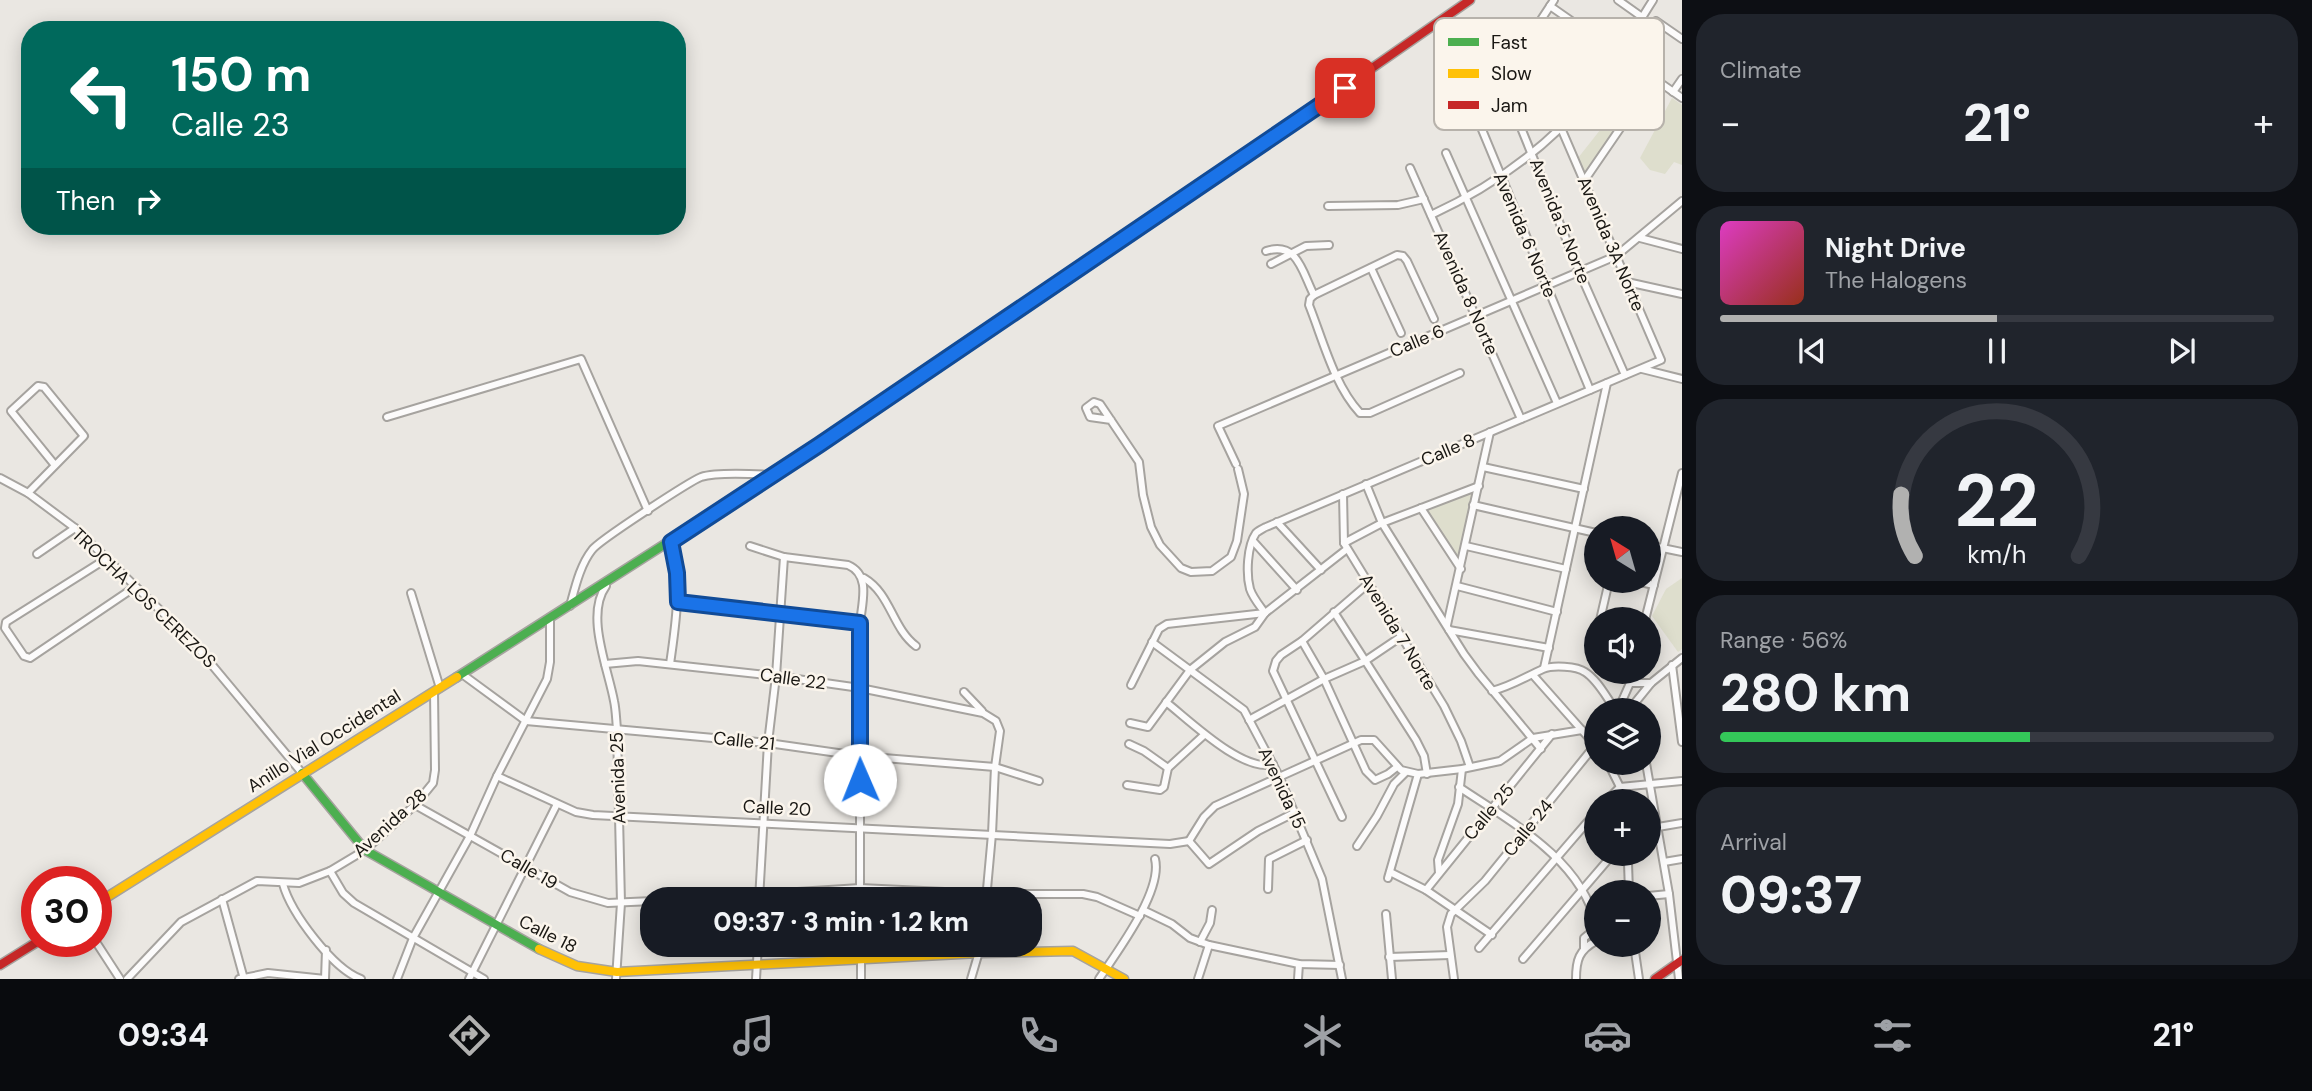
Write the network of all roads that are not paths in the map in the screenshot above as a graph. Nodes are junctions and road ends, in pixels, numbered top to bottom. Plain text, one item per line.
1 (1471, 0) edge
2 (1618, 0) edge
3 (1653, 0) edge
4 (1552, 3) edge
5 (1643, 17) joint
6 (1445, 18) edge
7 (1542, 18) edge
8 (1572, 18) edge
9 (1434, 26) edge
10 (1664, 27) edge
11 (1682, 39) edge
12 (1682, 79) edge
13 (1664, 86) edge
14 (1673, 92) junction
15 (1682, 99) edge
16 (1482, 130) edge
17 (1522, 130) edge
18 (1559, 130) edge
19 (1562, 130) edge
20 (1619, 130) edge
21 (1446, 153) dead end
22 (1532, 153) junction
23 (1410, 168) dead end
24 (1501, 177) junction
25 (1584, 181) junction
26 (1424, 199) junction
27 (1466, 199) junction
28 (1681, 203) edge
29 (1328, 206) dead end
30 (1431, 215) junction
31 (1640, 238) junction
32 (1329, 245) dead end
33 (1682, 249) edge
34 (1266, 251) dead end
35 (1293, 253) junction
36 (1616, 256) junction
37 (1271, 264) dead end
38 (1371, 268) junction
39 (1580, 271) junction
40 (1627, 282) junction
41 (1547, 286) junction
42 (1682, 294) edge
43 (1314, 295) junction
44 (1512, 301) junction
45 (1476, 316) junction
46 (1434, 319) dead end
47 (1401, 333) dead end
48 (1661, 360) joint
49 (1641, 369) junction
50 (1460, 373) dead end
51 (1337, 375) junction
52 (1626, 375) junction
53 (1682, 379) edge
54 (1607, 383) junction
55 (1590, 390) junction
56 (1557, 403) junction
57 (387, 417) dead end
58 (1521, 419) junction
59 (1111, 420) dead end
60 (1490, 432) junction
61 (54, 464) junction
62 (1483, 467) junction
63 (1682, 473) edge
64 (773, 475) junction
65 (0, 478) edge
66 (1366, 484) junction
67 (1479, 486) junction
68 (1584, 489) junction
69 (27, 493) junction
70 (1343, 494) junction
71 (1473, 505) junction
72 (1421, 508) junction
73 (648, 511) junction
74 (1277, 523) junction
75 (1382, 523) junction
76 (75, 528) junction
77 (1575, 528) junction
78 (1584, 530) edge
79 (1253, 541) junction
80 (671, 542) junction
81 (750, 545) dead end
82 (1346, 546) junction
83 (1465, 546) junction
84 (1661, 548) edge
85 (1664, 549) junction
86 (1682, 552) edge
87 (37, 554) dead end
88 (784, 557) junction
89 (106, 559) junction
90 (1661, 560) edge
91 (1461, 569) junction
92 (1566, 569) junction
93 (1321, 570) junction
94 (864, 578) junction
95 (609, 582) junction
96 (1369, 583) junction
97 (1457, 586) junction
98 (135, 587) junction
99 (1297, 590) junction
100 (411, 593) dead end
101 (678, 602) junction
102 (570, 607) junction
103 (1334, 612) junction
104 (1557, 612) junction
105 (1265, 613) junction
106 (779, 615) junction
107 (550, 619) junction
108 (860, 623) junction
109 (1448, 627) junction
110 (1402, 636) junction
111 (1303, 641) junction
112 (1152, 642) junction
113 (916, 646) dead end
114 (1549, 648) junction
115 (1682, 658) edge
116 (1365, 660) junction
117 (605, 664) junction
118 (670, 664) junction
119 (1672, 666) junction
120 (1544, 668) junction
121 (1191, 670) junction
122 (462, 674) junction
123 (1661, 675) edge
124 (1534, 676) junction
125 (776, 677) junction
126 (1324, 679) junction
127 (1630, 684) edge
128 (1131, 685) dead end
129 (860, 688) junction
130 (437, 690) junction
131 (1492, 691) junction
132 (964, 692) dead end
133 (1607, 698) edge
134 (1624, 698) edge
135 (1286, 700) junction
136 (1166, 702) junction
137 (983, 713) junction
138 (1250, 720) junction
139 (526, 721) junction
140 (1129, 723) dead end
141 (617, 729) junction
142 (1582, 730) joint
143 (1553, 734) junction
144 (1204, 735) junction
145 (1533, 738) junction
146 (1682, 742) edge
147 (768, 743) junction
148 (1353, 743) junction
149 (1129, 744) dead end
150 (1541, 748) junction
151 (859, 756) junction
152 (1584, 760) edge
153 (1314, 761) junction
154 (1273, 764) junction
155 (995, 767) junction
156 (1397, 767) junction
157 (1470, 767) junction
158 (1168, 768) junction
159 (1462, 769) junction
160 (302, 773) junction
161 (1405, 773) junction
162 (1418, 774) junction
163 (1427, 774) junction
164 (1614, 775) edge
165 (1648, 775) edge
166 (497, 776) junction
167 (1279, 776) junction
168 (1682, 780) edge
169 (1038, 781) dead end
170 (1650, 783) junction
171 (1127, 785) dead end
172 (1460, 787) junction
173 (1620, 788) joint
174 (1650, 789) edge
175 (557, 804) junction
176 (415, 805) junction
177 (1492, 809) junction
178 (1294, 813) junction
179 (620, 816) junction
180 (1342, 817) dead end
181 (764, 823) junction
182 (1682, 823) edge
183 (1584, 826) edge
184 (1661, 826) edge
185 (860, 828) junction
186 (1525, 832) junction
187 (992, 834) junction
188 (470, 836) junction
189 (1307, 840) junction
190 (1189, 841) junction
191 (1661, 844) edge
192 (1357, 846) dead end
193 (365, 850) junction
194 (1557, 857) junction
195 (1155, 859) dead end
196 (1682, 859) edge
197 (1664, 862) junction
198 (1602, 866) edge
199 (526, 867) junction
200 (330, 871) junction
201 (1439, 873) junction
202 (283, 884) junction
203 (760, 887) edge
204 (860, 887) edge
205 (988, 887) edge
206 (1268, 889) dead end
207 (1582, 889) junction
208 (1426, 890) junction
209 (440, 892) junction
210 (1584, 892) edge
211 (112, 894) edge
212 (1669, 894) junction
213 (1042, 895) edge
214 (1661, 895) edge
215 (222, 899) junction
216 (640, 902) edge
217 (621, 903) junction
218 (1455, 909) junction
219 (1212, 910) dead end
220 (1141, 913) junction
221 (1386, 914) dead end
222 (497, 926) junction
223 (1492, 934) junction
224 (413, 938) junction
225 (1200, 942) junction
226 (1209, 945) junction
227 (1479, 948) dead end
228 (1584, 949) edge
229 (326, 950) junction
230 (1042, 950) edge
231 (21, 952) edge
232 (1450, 955) junction
233 (106, 957) edge
234 (757, 957) edge
235 (885, 957) edge
236 (978, 957) edge
237 (1389, 957) junction
238 (1636, 957) edge
239 (861, 959) junction
240 (1523, 959) dead end
241 (1680, 962) edge
242 (757, 964) junction
243 (1299, 964) junction
244 (0, 965) edge
245 (1340, 965) junction
246 (1106, 969) junction
247 (471, 975) edge
248 (617, 975) edge
249 (242, 978) edge
250 (120, 979) edge
251 (127, 979) edge
252 (325, 979) edge
253 (361, 979) edge
254 (397, 979) edge
255 (484, 979) edge
256 (756, 979) edge
257 (862, 979) edge
258 (971, 979) edge
259 (1099, 979) edge
260 (1124, 979) edge
261 (1198, 979) edge
262 (1298, 979) edge
263 (1342, 979) edge
264 (1392, 979) edge
265 (1454, 979) edge
266 (1576, 979) edge
267 (1639, 979) edge
268 (1655, 979) edge
269 (1679, 979) edge

1 - 6 main road, Anillo Vial Occidental
2 - 5 street
3 - 5 street
4 - 7 street
4 - 8 street
9 - 64 main road, Anillo Vial Occidental
10 - 11 street
12 - 14 street
13 - 14 street
14 - 15 street
16 - 24 street, Avenida 6 Norte
17 - 22 street, Avenida 5 Norte
18 - 22 street
19 - 25 street, Avenida 3A Norte
20 - 25 street
21 - 27 street
22 - 24 street
22 - 39 street, Avenida 5 Norte
23 - 26 street, Avenida 8 Norte
24 - 27 street
24 - 41 street, Avenida 6 Norte
25 - 36 street, Avenida 3A Norte
26 - 29 street
26 - 30 street, Avenida 8 Norte
27 - 30 street
27 - 44 street
28 - 31 street, Calle 6
30 - 45 street, Avenida 8 Norte
31 - 33 street
31 - 36 street, Calle 6
32 - 35 street
34 - 35 street
35 - 37 street
35 - 43 street
36 - 39 street, Calle 6
36 - 40 street, Avenida 3A Norte
38 - 43 street
38 - 46 street
38 - 47 street
39 - 41 street, Calle 6
39 - 52 street, Avenida 5 Norte
40 - 42 street
40 - 48 street, Avenida 3A Norte
41 - 44 street, Calle 6
41 - 55 street, Avenida 6 Norte
43 - 51 street
44 - 45 street, Calle 6
44 - 56 street
45 - 51 street, Calle 6
45 - 58 street, Avenida 8 Norte
48 - 49 street, Calle 8
49 - 52 street, Calle 8
49 - 53 street
50 - 51 street
51 - 59 street, Calle 6
52 - 54 street, Calle 8
54 - 55 street, Calle 8
54 - 68 street
55 - 56 street, Calle 8
56 - 58 street, Calle 8
57 - 73 street
58 - 60 street, Calle 8
60 - 62 street
60 - 66 street, Calle 8
61 - 61 street
61 - 69 street
62 - 67 street
62 - 68 street
63 - 85 street
64 - 73 street
64 - 80 main road, Anillo Vial Occidental
65 - 69 street, TROCHA LOS CEREZOS
66 - 70 street, Calle 8
66 - 75 street
67 - 71 street
67 - 72 street
68 - 77 street
69 - 76 street, TROCHA LOS CEREZOS
70 - 74 street, Calle 8
70 - 82 street
71 - 77 street
71 - 83 street
72 - 75 street
72 - 91 street
73 - 102 street
74 - 79 street, Calle 8
74 - 93 street
75 - 82 street
75 - 109 street
76 - 87 street
76 - 89 street, TROCHA LOS CEREZOS
77 - 78 street
77 - 92 street
79 - 99 street
79 - 105 street
80 - 95 main road, Anillo Vial Occidental
80 - 101 street
81 - 88 street
82 - 93 street
82 - 96 street, Avenida 7 Norte
83 - 91 street
83 - 92 street
84 - 85 street
85 - 86 street
85 - 90 street
88 - 94 street
88 - 106 street
89 - 98 street, TROCHA LOS CEREZOS
89 - 98 street
91 - 97 street
92 - 104 street
93 - 99 street
94 - 108 street
94 - 113 street
95 - 102 main road, Anillo Vial Occidental
95 - 117 street, Avenida 25
96 - 103 street
96 - 110 street, Avenida 7 Norte
97 - 104 street
97 - 109 street
98 - 160 street, TROCHA LOS CEREZOS
99 - 105 street
100 - 130 street, Avenida 28
101 - 106 street
101 - 118 street
102 - 107 main road, Anillo Vial Occidental
103 - 111 street
103 - 116 street
104 - 114 street
105 - 112 street
105 - 121 street
106 - 108 street
106 - 125 street
107 - 122 main road, Anillo Vial Occidental
107 - 139 street
108 - 129 street
109 - 114 street
109 - 131 street
110 - 116 street
110 - 157 street, Avenida 7 Norte
111 - 126 street
111 - 135 street
112 - 121 street, Avenida 15
112 - 128 street
114 - 120 street
115 - 119 street
116 - 126 street
116 - 163 street
117 - 118 street, Calle 22
117 - 141 street, Avenida 25
118 - 125 street, Calle 22
119 - 123 street
119 - 146 street
120 - 124 street
120 - 133 street
121 - 136 street
121 - 138 street, Avenida 15
122 - 130 main road, Anillo Vial Occidental
122 - 139 street
124 - 131 street
124 - 142 street
125 - 129 street, Calle 22
125 - 147 street
126 - 135 street
126 - 148 street
127 - 134 street
129 - 137 street, Calle 22
129 - 151 street
130 - 160 main road, Anillo Vial Occidental
130 - 176 street, Avenida 28
131 - 145 street
132 - 137 street
135 - 138 street
135 - 153 street
136 - 140 street
136 - 144 street
137 - 155 street, Calle 22
138 - 154 street, Avenida 15
139 - 141 street, Calle 21
139 - 166 street
141 - 147 street, Calle 21
141 - 179 street, Avenida 25
142 - 143 street
143 - 145 street
143 - 150 street, Calle 25
144 - 154 street
144 - 158 street
145 - 150 street
145 - 157 street
147 - 151 street, Calle 21
147 - 181 street
148 - 153 street
148 - 156 street
148 - 156 street
149 - 158 street
150 - 177 street, Calle 25
151 - 155 street, Calle 21
151 - 185 street
152 - 186 street, Calle 24
153 - 167 street
153 - 180 street
154 - 167 street, Avenida 15
155 - 169 street, Calle 21
155 - 187 street
156 - 161 street
157 - 159 street
158 - 171 street
159 - 163 street
159 - 172 street
160 - 193 main road, Calle 18
160 - 211 main road, Anillo Vial Occidental
161 - 162 street
161 - 192 street
162 - 163 street
162 - 208 street
164 - 173 street
165 - 170 street
166 - 175 street, Calle 20
166 - 188 street
167 - 178 street, Avenida 15
167 - 190 street
168 - 170 street
170 - 173 street
170 - 174 street
172 - 177 street
172 - 201 street
175 - 179 street, Calle 20
175 - 199 street
176 - 188 street, Calle 19
176 - 193 street, Avenida 28
177 - 186 street
177 - 201 street, Calle 25
178 - 189 street, Avenida 15
178 - 190 street
179 - 181 street, Calle 20
179 - 217 street, Avenida 25
181 - 185 street, Calle 20
181 - 203 street
182 - 184 street
183 - 194 street
185 - 187 street, Calle 20
185 - 204 street
186 - 194 street
186 - 218 street, Calle 24
187 - 190 street, Calle 20
187 - 205 street
188 - 199 street, Calle 19
188 - 209 street
189 - 206 street
189 - 245 street, Avenida 15
191 - 197 street
193 - 200 street, Avenida 28
193 - 209 main road, Calle 18
194 - 207 street
194 - 223 street
195 - 220 street
196 - 197 street
197 - 212 street
198 - 207 street
199 - 217 street, Calle 19
199 - 222 street
200 - 202 street, Avenida 28
200 - 224 street
201 - 208 street, Calle 25
202 - 215 street, Avenida 28
202 - 229 street
207 - 210 street
207 - 240 street
208 - 218 street
209 - 222 main road, Calle 18
209 - 224 street
212 - 214 street
212 - 241 street
213 - 220 street
215 - 249 street
215 - 251 street, Avenida 28
216 - 217 street, Calle 19
217 - 248 street, Avenida 25
218 - 223 street
218 - 232 street
219 - 225 street
220 - 225 street
220 - 246 street
221 - 237 street
222 - 247 street
222 - 248 main road, Calle 18
223 - 227 street
224 - 247 street
224 - 254 street
225 - 226 street
226 - 243 street
226 - 261 street
228 - 266 street
229 - 252 street
229 - 253 street
230 - 246 main road, Calle 18
231 - 244 main road
232 - 237 street
232 - 265 street
233 - 250 street
234 - 242 street
235 - 239 main road, Calle 18
236 - 258 street
237 - 264 street
238 - 267 street
239 - 242 main road, Calle 18
239 - 257 street
241 - 268 main road
241 - 269 street
242 - 248 main road, Calle 18
242 - 256 street
243 - 245 street
243 - 262 street
245 - 263 street, Avenida 15
246 - 259 street
246 - 260 main road, Calle 18
247 - 255 street
249 - 252 street

